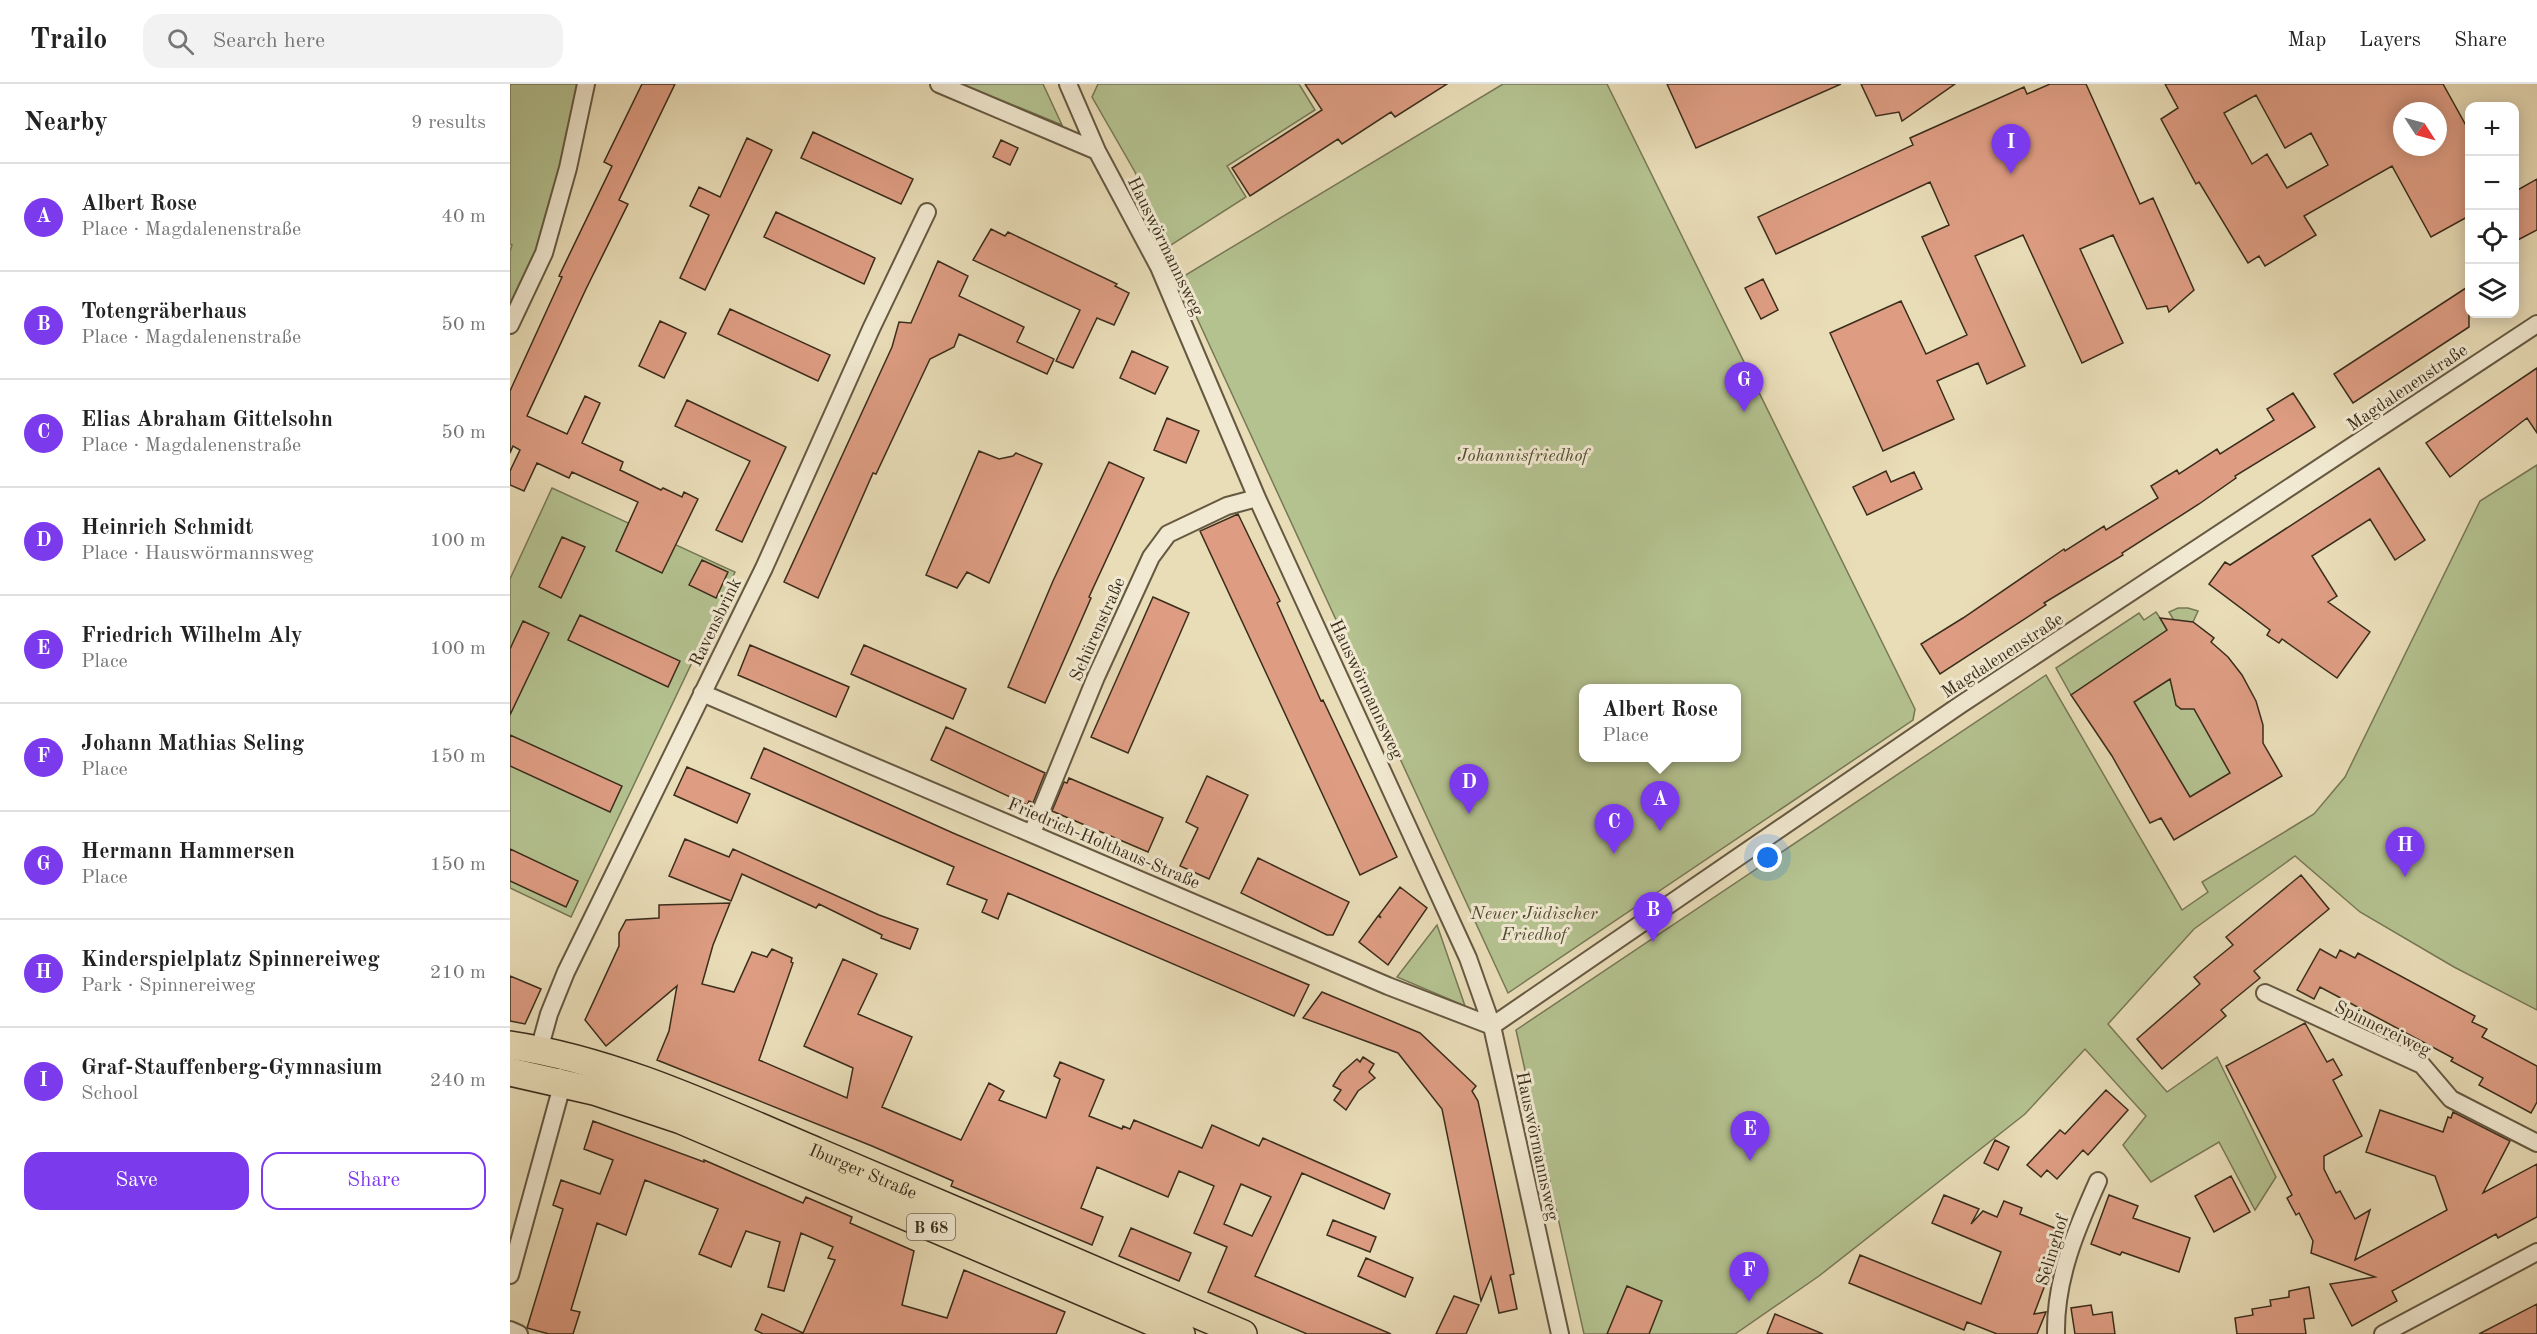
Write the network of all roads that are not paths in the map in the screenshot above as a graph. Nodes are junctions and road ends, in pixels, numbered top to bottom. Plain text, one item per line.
1 (586, 84) edge
2 (939, 84) edge
3 (1068, 84) edge
4 (1097, 151) junction
5 (927, 212) dead end
6 (2537, 324) edge
7 (510, 325) edge
8 (1257, 498) junction
9 (702, 693) junction
10 (1032, 833) junction
11 (2265, 993) dead end
12 (1492, 1026) junction
13 (510, 1046) edge
14 (539, 1050) junction
15 (510, 1072) edge
16 (563, 1082) junction
17 (2537, 1143) edge
18 (2098, 1181) dead end
19 (2537, 1252) edge
20 (510, 1275) edge
21 (510, 1330) edge
22 (519, 1334) edge
23 (1181, 1334) edge
24 (1243, 1334) edge
25 (1560, 1334) edge
26 (2056, 1334) edge
27 (2382, 1334) edge

1 - 7 street
2 - 4 street
3 - 4 street, Hauswörmannsweg
4 - 8 street, Hauswörmannsweg
5 - 9 street, Ravensbrink
6 - 12 street, Magdalenenstraße
8 - 10 street, Schürenstraße
8 - 12 street, Hauswörmannsweg
9 - 10 street, Friedrich-Holthaus-Straße
9 - 14 street, Ravensbrink
10 - 12 street, Friedrich-Holthaus-Straße
11 - 17 street, Spinnereiweg
12 - 25 street, Hauswörmannsweg
13 - 14 main road, Iburger Straße / B 68
14 - 16 street
14 - 24 main road, Iburger Straße / B 68
15 - 16 main road, Iburger Straße / B 68
16 - 20 street
16 - 23 main road, Iburger Straße / B 68
18 - 26 street, Selinghof
19 - 27 street
21 - 22 street

